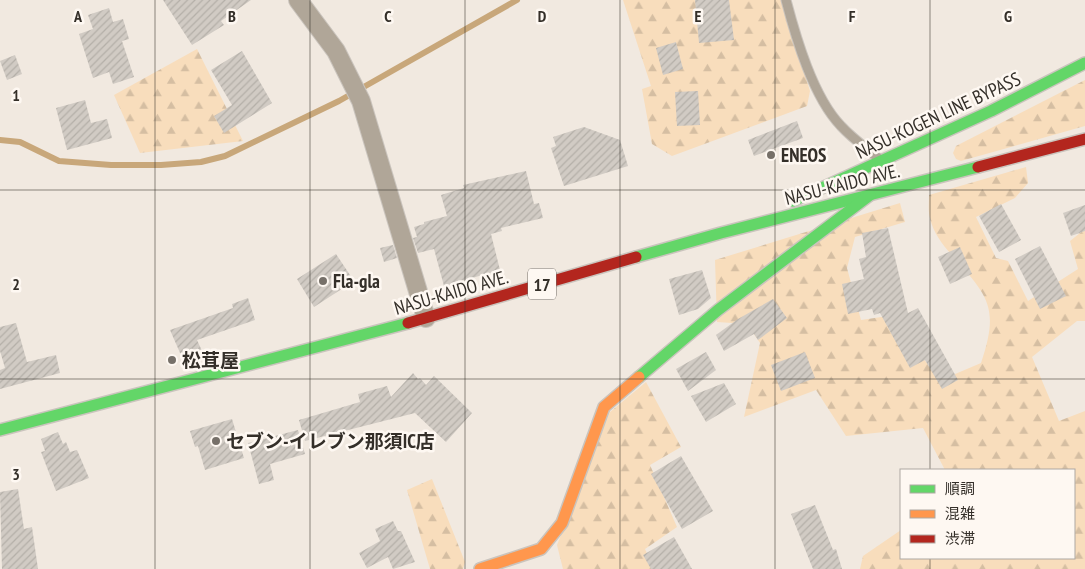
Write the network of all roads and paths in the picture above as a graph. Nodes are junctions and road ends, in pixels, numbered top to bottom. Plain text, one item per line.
1 (298, 0) edge
2 (786, 0) edge
3 (1085, 62) edge
4 (1085, 139) edge
5 (882, 162) junction
6 (872, 194) junction
7 (721, 233) junction
8 (426, 318) junction
9 (0, 430) edge
10 (480, 569) edge

1 - 8 street
2 - 5 lane
3 - 5 main road, NASU-KOGEN LINE BYPASS / 17
4 - 6 main road, NASU-KAIDO AVE. / 17
5 - 7 main road, NASU-KOGEN LINE BYPASS / 17
6 - 7 main road, NASU-KAIDO AVE. / 17
6 - 10 main road
7 - 8 main road, NASU-KAIDO AVE. / 17
8 - 9 main road, NASU-KAIDO AVE. / 17

